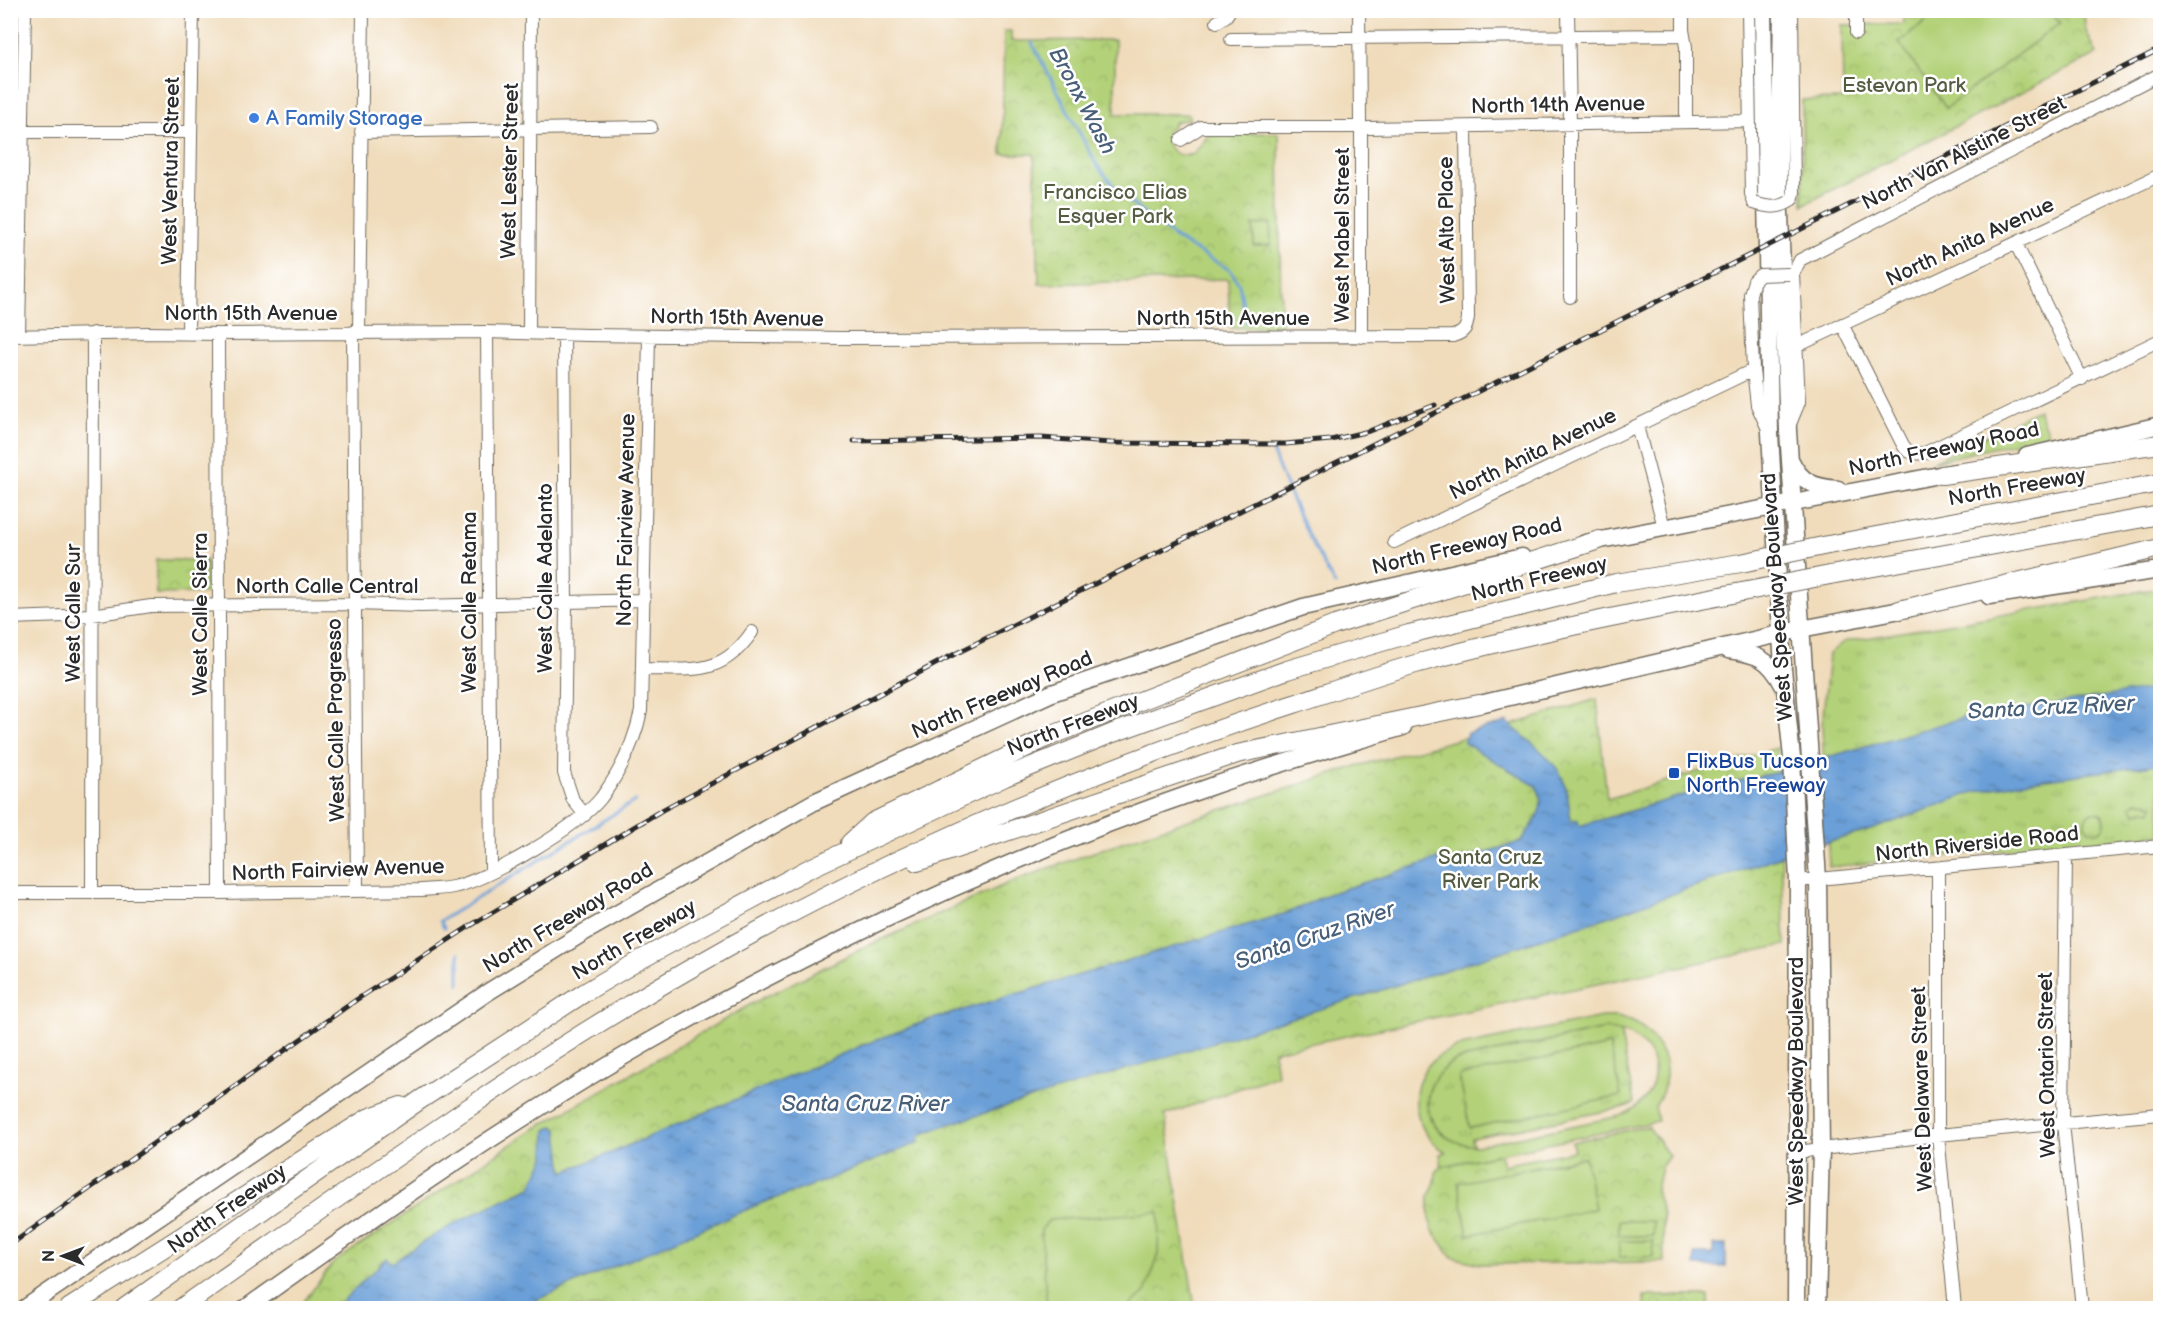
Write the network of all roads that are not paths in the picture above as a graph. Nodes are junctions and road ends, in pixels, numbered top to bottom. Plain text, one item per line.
1 (25, 10) edge
2 (193, 10) edge
3 (363, 10) edge
4 (531, 10) edge
5 (1230, 10) edge
6 (1359, 10) edge
7 (1568, 10) edge
8 (1683, 10) edge
9 (1748, 10) edge
10 (1762, 10) edge
11 (1782, 10) edge
12 (1792, 10) edge
13 (1856, 10) edge
14 (1217, 22) dead end
15 (1856, 33) dead end
16 (1684, 35) junction
17 (1568, 37) junction
18 (1231, 39) dead end
19 (1359, 39) junction
20 (2160, 74) edge
21 (1750, 121) junction
22 (1686, 122) junction
23 (1570, 125) junction
24 (651, 127) dead end
25 (1466, 127) junction
26 (1361, 128) junction
27 (530, 129) junction
28 (17, 132) edge
29 (191, 132) junction
30 (361, 132) junction
31 (1181, 140) dead end
32 (2160, 175) edge
33 (2016, 244) junction
34 (1791, 274) junction
35 (1570, 297) dead end
36 (1842, 324) junction
37 (188, 332) junction
38 (356, 332) junction
39 (487, 332) junction
40 (529, 332) junction
41 (1463, 332) joint
42 (93, 333) junction
43 (218, 334) junction
44 (564, 335) junction
45 (15, 336) edge
46 (649, 336) junction
47 (1361, 337) junction
48 (2160, 340) edge
49 (1797, 346) junction
50 (1753, 370) junction
51 (2082, 379) junction
52 (2160, 425) edge
53 (1637, 426) junction
54 (1788, 431) junction
55 (1770, 433) junction
56 (2160, 444) edge
57 (1790, 458) junction
58 (1942, 475) junction
59 (2160, 483) edge
60 (1854, 491) junction
61 (1794, 503) junction
62 (1774, 506) junction
63 (2160, 515) edge
64 (1664, 527) junction
65 (1599, 540) junction
66 (1394, 542) dead end
67 (2160, 548) edge
68 (2160, 570) edge
69 (644, 600) junction
70 (566, 603) junction
71 (354, 604) junction
72 (489, 604) junction
73 (220, 606) junction
74 (1899, 610) junction
75 (92, 615) junction
76 (10, 618) edge
77 (1801, 629) junction
78 (752, 632) dead end
79 (1781, 634) junction
80 (1715, 649) junction
81 (643, 669) junction
82 (1785, 689) junction
83 (1479, 704) junction
84 (585, 814) junction
85 (2160, 846) edge
86 (2066, 855) junction
87 (834, 856) junction
88 (1938, 868) junction
89 (491, 872) junction
90 (1798, 873) junction
91 (1818, 879) junction
92 (842, 888) junction
93 (357, 890) junction
94 (92, 892) junction
95 (10, 893) edge
96 (220, 893) junction
97 (420, 1100) junction
98 (2160, 1114) edge
99 (2063, 1123) junction
100 (1938, 1135) junction
101 (1821, 1149) junction
102 (1797, 1152) junction
103 (307, 1220) junction
104 (25, 1308) edge
105 (69, 1308) edge
106 (124, 1308) edge
107 (181, 1308) edge
108 (195, 1308) edge
109 (246, 1308) edge
110 (1796, 1308) edge
111 (1816, 1308) edge
112 (1955, 1308) edge
113 (2082, 1308) edge

1 - 28 street
2 - 29 street, West Ventura Street
3 - 30 street, West Calle Progresso
4 - 27 street, West Lester Street
5 - 14 street
6 - 19 street, West Mabel Street
7 - 17 street
8 - 16 street
9 - 21 street
10 - 55 main road, West Speedway Boulevard
11 - 54 main road, West Speedway Boulevard
12 - 21 street, bridge
13 - 15 street
16 - 17 street
16 - 22 street
17 - 19 street
17 - 23 street
18 - 19 street
19 - 26 street, West Mabel Street
20 - 34 street, North Van Alstine Street
21 - 22 street, North 14th Avenue
22 - 23 street, North 14th Avenue
23 - 25 street, North 14th Avenue
23 - 35 street
24 - 27 street
25 - 26 street, North 14th Avenue
25 - 41 street, West Alto Place
26 - 31 street, North 14th Avenue
26 - 47 street, West Mabel Street
27 - 30 street
27 - 40 street, West Lester Street
28 - 29 street
28 - 45 street
29 - 37 street, West Ventura Street
30 - 38 street, West Calle Progresso
32 - 33 street, North Anita Avenue
33 - 36 street, North Anita Avenue
33 - 51 street
34 - 49 street
34 - 50 street, bridge
36 - 49 street, North Anita Avenue
36 - 51 street
37 - 42 street, North 15th Avenue
37 - 43 street, North 15th Avenue
38 - 39 street, North 15th Avenue
38 - 43 street, North 15th Avenue
38 - 71 street, West Calle Progresso
39 - 40 street, North 15th Avenue
39 - 72 street, West Calle Retama
40 - 44 street, North 15th Avenue
41 - 47 street, North 15th Avenue
42 - 45 street, North 15th Avenue
42 - 75 street, West Calle Sur
43 - 73 street, West Calle Sierra
44 - 46 street, North 15th Avenue
44 - 70 street, West Calle Adelanto
46 - 47 street, North 15th Avenue
46 - 69 street, North Fairview Avenue
48 - 51 street
49 - 54 street
50 - 53 street, North Anita Avenue
50 - 55 street
52 - 58 main road, North Freeway Road
53 - 64 street
53 - 66 street, North Anita Avenue
54 - 57 main road, West Speedway Boulevard
55 - 62 main road, West Speedway Boulevard
56 - 58 highway
57 - 60 main road
57 - 61 main road, West Speedway Boulevard
58 - 60 main road, North Freeway Road
59 - 87 highway, North Freeway, bridge
60 - 61 main road, North Freeway Road
61 - 62 main road, North Freeway Road
61 - 77 main road, West Speedway Boulevard
62 - 64 main road, North Freeway Road
62 - 79 main road, West Speedway Boulevard
63 - 92 highway, bridge
64 - 65 main road, North Freeway Road
65 - 87 highway
65 - 104 main road, North Freeway Road
67 - 74 highway
68 - 74 main road
69 - 70 street, North Calle Central
69 - 81 street, North Fairview Avenue
70 - 72 street, North Calle Central
70 - 84 street, West Calle Adelanto
71 - 72 street, North Calle Central
71 - 73 street, North Calle Central
71 - 93 street, West Calle Progresso
72 - 89 street, West Calle Retama
73 - 75 street, North Calle Central
73 - 96 street, West Calle Sierra
74 - 77 main road
75 - 76 street, North Calle Central
75 - 94 street, West Calle Sur
77 - 79 main road
77 - 91 main road, West Speedway Boulevard
78 - 81 street
79 - 80 main road
79 - 82 main road, West Speedway Boulevard
80 - 82 main road
80 - 83 main road
81 - 84 street, North Fairview Avenue
82 - 90 main road, West Speedway Boulevard
83 - 92 highway
83 - 109 main road
84 - 89 street, North Fairview Avenue
85 - 86 street, North Riverside Road
86 - 88 street, North Riverside Road
86 - 99 street, West Ontario Street
87 - 97 highway, North Freeway
88 - 91 street, North Riverside Road
88 - 100 street, West Delaware Street
89 - 93 street, North Fairview Avenue
90 - 91 street, North Riverside Road
90 - 102 main road, West Speedway Boulevard
91 - 101 main road, West Speedway Boulevard
92 - 103 highway
93 - 96 street, North Fairview Avenue
94 - 95 street, North Fairview Avenue
94 - 96 street, North Fairview Avenue
97 - 105 highway
97 - 106 highway, North Freeway
98 - 99 street
99 - 100 street
99 - 113 street, West Ontario Street
100 - 101 street
100 - 112 street, West Delaware Street
101 - 102 street
101 - 111 main road, West Speedway Boulevard
102 - 110 main road, West Speedway Boulevard
103 - 107 highway
103 - 108 highway

